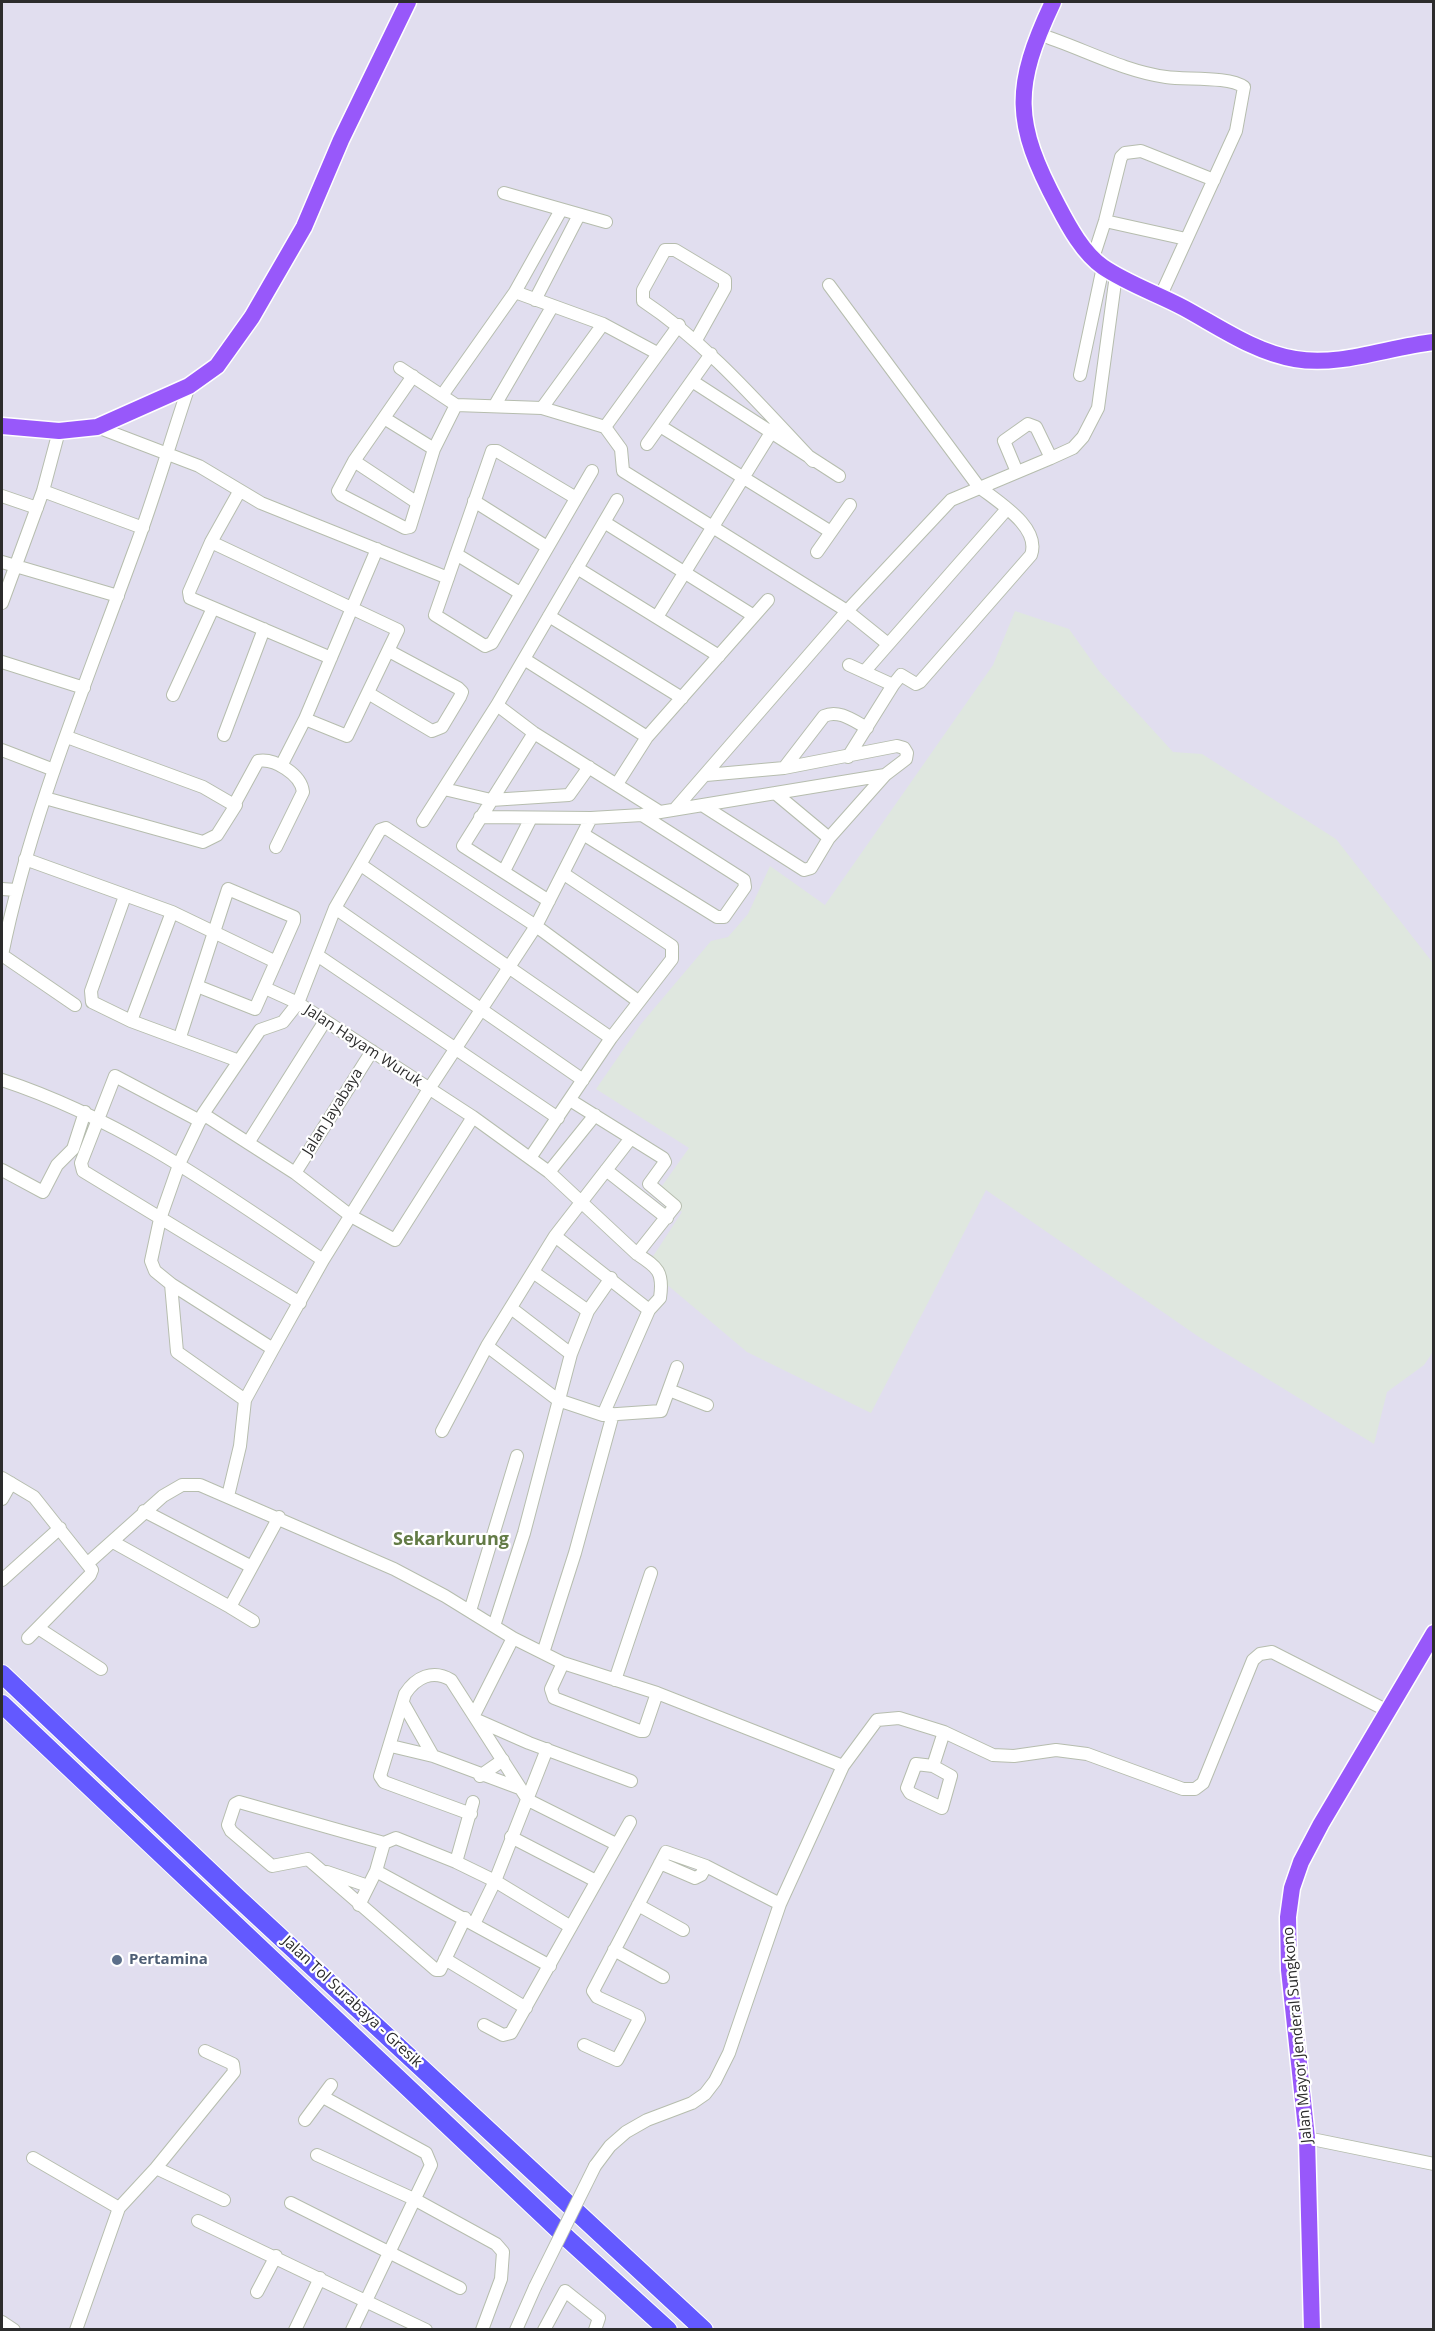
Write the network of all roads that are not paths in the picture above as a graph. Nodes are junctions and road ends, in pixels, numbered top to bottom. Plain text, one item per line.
1 (408, 2) edge
2 (1053, 2) edge
3 (1038, 34) junction
4 (1214, 180) junction
5 (504, 193) dead end
6 (561, 210) junction
7 (579, 216) junction
8 (1106, 221) junction
9 (606, 222) dead end
10 (1186, 239) junction
11 (1104, 267) junction
12 (829, 285) dead end
13 (515, 292) junction
14 (1161, 295) junction
15 (535, 300) junction
16 (552, 307) junction
17 (603, 324) junction
18 (679, 325) junction
19 (696, 340) junction
20 (1434, 342) edge
21 (657, 353) junction
22 (711, 354) junction
23 (400, 368) dead end
24 (1080, 375) dead end
25 (413, 376) junction
26 (692, 381) junction
27 (189, 386) junction
28 (443, 394) junction
29 (456, 405) junction
30 (495, 405) junction
31 (542, 408) junction
32 (384, 418) junction
33 (2, 426) edge
34 (660, 426) junction
35 (97, 427) junction
36 (605, 427) junction
37 (774, 428) junction
38 (59, 431) junction
39 (647, 444) dead end
40 (434, 449) junction
41 (167, 453) junction
42 (1051, 458) junction
43 (354, 461) junction
44 (592, 471) dead end
45 (1017, 472) junction
46 (839, 476) dead end
47 (743, 478) junction
48 (978, 486) junction
49 (44, 490) junction
50 (239, 492) junction
51 (2, 496) edge
52 (576, 498) junction
53 (616, 500) dead end
54 (474, 501) junction
55 (416, 502) junction
56 (850, 505) dead end
57 (37, 508) junction
58 (1007, 508) junction
59 (604, 522) junction
60 (714, 525) junction
61 (143, 528) junction
62 (831, 532) junction
63 (211, 542) junction
64 (547, 546) junction
65 (377, 549) junction
66 (817, 552) dead end
67 (456, 554) junction
68 (2, 562) edge
69 (14, 566) junction
70 (577, 568) junction
71 (685, 572) junction
72 (448, 578) junction
73 (520, 592) junction
74 (118, 596) junction
75 (768, 600) dead end
76 (2, 603) edge
77 (352, 606) junction
78 (213, 608) junction
79 (847, 611) junction
80 (549, 616) junction
81 (754, 616) junction
82 (657, 618) junction
83 (264, 628) junction
84 (888, 644) junction
85 (389, 651) junction
86 (719, 656) junction
87 (331, 658) junction
88 (524, 659) junction
89 (2, 662) edge
90 (849, 665) dead end
91 (864, 672) junction
92 (893, 685) junction
93 (84, 688) junction
94 (368, 693) junction
95 (173, 695) dead end
96 (682, 698) junction
97 (497, 705) junction
98 (305, 719) junction
99 (867, 728) junction
100 (534, 733) junction
101 (224, 735) dead end
102 (67, 737) junction
103 (648, 737) junction
104 (2, 750) edge
105 (848, 757) junction
106 (281, 766) junction
107 (589, 767) junction
108 (784, 768) junction
109 (54, 770) junction
110 (706, 775) junction
111 (885, 775) junction
112 (617, 784) junction
113 (444, 789) junction
114 (775, 793) junction
115 (45, 798) junction
116 (491, 800) junction
117 (236, 805) junction
118 (702, 805) junction
119 (675, 809) junction
120 (660, 812) junction
121 (642, 815) junction
122 (480, 817) junction
123 (531, 818) junction
124 (591, 818) junction
125 (423, 821) dead end
126 (583, 834) junction
127 (829, 838) junction
128 (276, 847) dead end
129 (25, 859) junction
130 (361, 865) junction
131 (504, 872) junction
132 (564, 874) junction
133 (2, 889) edge
134 (16, 890) junction
135 (125, 896) junction
136 (549, 901) junction
137 (335, 908) junction
138 (172, 912) junction
139 (536, 926) junction
140 (214, 933) junction
141 (317, 955) junction
142 (2, 956) edge
143 (276, 962) junction
144 (510, 966) junction
145 (197, 986) junction
146 (265, 988) junction
147 (638, 1001) junction
148 (298, 1004) junction
149 (75, 1005) dead end
150 (483, 1008) junction
151 (131, 1021) junction
152 (325, 1021) junction
153 (180, 1037) junction
154 (611, 1038) junction
155 (456, 1047) junction
156 (372, 1051) junction
157 (239, 1060) junction
158 (2, 1080) edge
159 (583, 1080) junction
160 (429, 1089) junction
161 (570, 1100) junction
162 (85, 1112) junction
163 (595, 1115) junction
164 (97, 1117) junction
165 (202, 1117) junction
166 (472, 1117) junction
167 (558, 1118) junction
168 (631, 1138) junction
169 (249, 1143) junction
170 (530, 1158) junction
171 (180, 1162) junction
172 (2, 1170) edge
173 (606, 1170) junction
174 (549, 1172) junction
175 (295, 1173) junction
176 (582, 1202) junction
177 (351, 1215) junction
178 (668, 1218) junction
179 (160, 1220) junction
180 (555, 1236) junction
181 (637, 1254) junction
182 (323, 1260) junction
183 (533, 1272) junction
184 (611, 1278) junction
185 (171, 1284) junction
186 (300, 1303) junction
187 (511, 1308) junction
188 (649, 1310) junction
189 (588, 1311) junction
190 (487, 1346) junction
191 (273, 1349) junction
192 (571, 1354) junction
193 (677, 1367) dead end
194 (669, 1390) junction
195 (245, 1400) junction
196 (558, 1400) junction
197 (707, 1406) dead end
198 (608, 1414) junction
199 (442, 1431) dead end
200 (517, 1456) dead end
201 (6, 1480) edge
202 (228, 1496) junction
203 (2, 1499) edge
204 (144, 1510) junction
205 (279, 1517) junction
206 (60, 1528) junction
207 (113, 1542) junction
208 (88, 1563) junction
209 (250, 1566) junction
210 (651, 1573) dead end
211 (2, 1580) edge
212 (230, 1607) junction
213 (470, 1611) junction
214 (253, 1621) dead end
215 (494, 1626) junction
216 (38, 1628) junction
217 (1434, 1633) edge
218 (28, 1638) dead end
219 (513, 1638) junction
220 (543, 1653) junction
221 (563, 1663) junction
222 (101, 1669) dead end
223 (2, 1674) edge
224 (615, 1680) junction
225 (657, 1693) junction
226 (404, 1703) junction
227 (2, 1704) edge
228 (1386, 1710) junction
229 (476, 1717) junction
230 (944, 1732) junction
231 (391, 1746) junction
232 (547, 1749) junction
233 (433, 1756) junction
234 (503, 1760) junction
235 (843, 1766) junction
236 (933, 1766) dead end
237 (480, 1776) junction
238 (631, 1781) dead end
239 (519, 1788) junction
240 (528, 1800) junction
241 (630, 1822) dead end
242 (511, 1837) junction
243 (384, 1844) junction
244 (616, 1844) junction
245 (456, 1862) junction
246 (323, 1871) junction
247 (376, 1871) junction
248 (495, 1881) junction
249 (596, 1881) junction
250 (368, 1886) junction
251 (780, 1904) junction
252 (358, 1905) junction
253 (638, 1905) junction
254 (469, 1921) junction
255 (571, 1927) junction
256 (683, 1930) dead end
257 (614, 1950) junction
258 (445, 1959) junction
259 (550, 1966) junction
260 (663, 1977) dead end
261 (526, 2008) junction
262 (484, 2025) dead end
263 (584, 2045) dead end
264 (205, 2051) dead end
265 (332, 2085) dead end
266 (323, 2097) junction
267 (306, 2120) dead end
268 (1307, 2138) junction
269 (317, 2155) dead end
270 (33, 2158) dead end
271 (1434, 2164) edge
272 (156, 2168) junction
273 (414, 2199) junction
274 (224, 2200) dead end
275 (291, 2203) dead end
276 (119, 2208) junction
277 (198, 2221) dead end
278 (388, 2251) junction
279 (276, 2256) junction
280 (320, 2278) junction
281 (460, 2288) dead end
282 (257, 2292) dead end
283 (366, 2300) junction
284 (2, 2322) edge
285 (14, 2330) edge
286 (76, 2330) edge
287 (295, 2330) edge
288 (352, 2330) edge
289 (426, 2330) edge
290 (482, 2330) edge
291 (516, 2330) edge
292 (544, 2330) edge
293 (596, 2330) edge
294 (668, 2330) edge
295 (704, 2330) edge
296 (1312, 2330) edge

1 - 27 main road
2 - 3 main road
3 - 4 street
3 - 11 main road
4 - 8 street
4 - 10 street
5 - 6 street
6 - 7 street
6 - 13 street
7 - 9 street
7 - 15 street
8 - 10 street
8 - 11 street
10 - 14 street
11 - 14 main road
11 - 24 street
11 - 42 street
12 - 48 street
13 - 15 street
13 - 28 street
14 - 20 main road
15 - 16 street
16 - 17 street
16 - 30 street
17 - 21 street
17 - 31 street
18 - 19 street
18 - 19 street
18 - 21 street
19 - 22 street
21 - 36 street
22 - 26 street
22 - 37 street
23 - 25 street
25 - 28 street
25 - 32 street
26 - 34 street
26 - 37 street
27 - 35 main road
27 - 41 street
28 - 29 street
29 - 30 street
29 - 40 street
30 - 31 street
31 - 36 street
32 - 40 street
32 - 43 street
33 - 38 main road
34 - 39 street
34 - 47 street
35 - 38 main road
35 - 41 street
36 - 60 street
37 - 46 street
37 - 47 street
38 - 49 street
40 - 55 street
41 - 50 street
41 - 61 street
42 - 45 street
42 - 45 street
43 - 55 street
43 - 55 street
44 - 52 street
45 - 48 street
47 - 60 street
47 - 62 street
48 - 58 street
48 - 79 street
49 - 57 street
49 - 61 street
50 - 63 street
50 - 65 street
51 - 57 street
52 - 54 street
52 - 64 street
53 - 59 street
54 - 64 street
54 - 67 street
56 - 62 street
57 - 69 street
58 - 84 street
58 - 92 street
59 - 70 street
59 - 71 street
60 - 71 street
60 - 79 street
61 - 74 street
62 - 66 street
63 - 77 street
63 - 78 street
64 - 73 street
65 - 72 street
65 - 77 street
67 - 72 street
67 - 73 street
68 - 69 street
69 - 74 street
69 - 76 street
70 - 80 street
70 - 82 street
71 - 81 street
71 - 82 street
72 - 73 street
74 - 93 street
75 - 81 street
77 - 85 street
77 - 87 street
78 - 83 street
78 - 95 street
79 - 84 street
79 - 110 street
80 - 88 street
80 - 96 street
81 - 86 street
82 - 86 street
83 - 87 street
83 - 101 street
84 - 91 street
85 - 94 street
85 - 94 street
86 - 96 street
87 - 98 street
88 - 97 street
88 - 103 street
89 - 93 street
90 - 91 street
91 - 92 street
92 - 99 street
93 - 102 street
94 - 98 street
96 - 103 street
97 - 100 street
97 - 113 street
98 - 106 street
99 - 105 street
99 - 108 street
100 - 107 street
100 - 116 street
102 - 109 street
102 - 117 street
103 - 112 street
104 - 109 street
105 - 108 street
105 - 111 street
106 - 117 street
106 - 128 street
107 - 112 street
107 - 116 street
108 - 110 street
109 - 115 street
110 - 119 street
111 - 114 street
111 - 127 street
112 - 120 street
113 - 116 street
113 - 125 street
114 - 118 street
114 - 127 street
115 - 117 street
115 - 129 street
116 - 122 street
118 - 119 street
118 - 127 street
119 - 120 street
120 - 121 street
121 - 124 street
121 - 126 street
122 - 123 street
122 - 131 street
123 - 124 street
123 - 131 street
124 - 126 street
126 - 132 street
129 - 134 street
129 - 135 street
130 - 137 street
130 - 139 street
130 - 144 street
131 - 136 street
132 - 136 street
132 - 147 street
133 - 134 street
134 - 142 street
135 - 138 street
135 - 151 street
136 - 139 street
137 - 141 street
137 - 150 street
138 - 140 street
138 - 151 street
139 - 144 street
139 - 147 street
140 - 143 street
140 - 143 street
140 - 145 street
141 - 148 street
141 - 155 street
142 - 149 street
143 - 146 street
144 - 150 street
144 - 154 street
145 - 146 street
145 - 153 street
146 - 148 street, Jalan Hayam Wuruk
147 - 154 street
148 - 152 street, Jalan Hayam Wuruk
148 - 157 street
150 - 155 street
150 - 159 street
151 - 153 street
152 - 156 street, Jalan Hayam Wuruk
152 - 169 street
153 - 157 street
154 - 159 street
155 - 160 street
155 - 167 street
156 - 160 street, Jalan Hayam Wuruk
156 - 175 street, Jalan Jayabaya
157 - 165 street
158 - 162 street
159 - 161 street
160 - 166 street, Jalan Hayam Wuruk
160 - 177 street
161 - 163 street
161 - 167 street
162 - 164 street
162 - 172 street
163 - 168 street
163 - 174 street
164 - 165 street
164 - 171 street
164 - 179 street
165 - 169 street
165 - 171 street
166 - 170 street, Jalan Hayam Wuruk
166 - 177 street
167 - 170 street
168 - 173 street
168 - 178 street
169 - 175 street
170 - 174 street, Jalan Hayam Wuruk
171 - 179 street
171 - 182 street
173 - 176 street
173 - 178 street
174 - 176 street, Jalan Hayam Wuruk
175 - 177 street
176 - 180 street
176 - 181 street, Jalan Hayam Wuruk
177 - 182 street
178 - 181 street
179 - 185 street
179 - 186 street
180 - 183 street
180 - 184 street
181 - 188 street, Jalan Hayam Wuruk
182 - 186 street
183 - 187 street
183 - 189 street
184 - 188 street
184 - 189 street
185 - 191 street
185 - 195 street
186 - 191 street
187 - 190 street
187 - 192 street
188 - 198 street
189 - 192 street
190 - 196 street
190 - 199 street
191 - 195 street
192 - 196 street
193 - 194 street
194 - 197 street
194 - 198 street
195 - 202 street
196 - 198 street
196 - 215 street
198 - 220 street
200 - 213 street
201 - 203 street
201 - 206 street
202 - 204 street
202 - 205 street
204 - 207 street
204 - 209 street
205 - 209 street
205 - 213 street
206 - 208 street
206 - 211 street
207 - 208 street
207 - 212 street
208 - 216 street
209 - 212 street
210 - 224 street
212 - 214 street
213 - 215 street
215 - 219 street
216 - 218 street
216 - 222 street
217 - 228 main road, Jalan Mayor Jenderal Sungkono
219 - 220 street
219 - 229 street
220 - 221 street
221 - 224 street
221 - 225 street
223 - 295 highway, Jalan Tol Surabaya - Gresik
224 - 225 street
225 - 235 street
226 - 229 street
226 - 231 street
226 - 233 street
227 - 294 highway, Jalan Tol Surabaya - Gresik
228 - 230 street
228 - 268 main road, Jalan Mayor Jenderal Sungkono
229 - 232 street
229 - 234 street
230 - 235 street
230 - 236 street
231 - 233 street
231 - 245 street
232 - 238 street
232 - 240 street
233 - 237 street
234 - 237 street
234 - 239 street
235 - 251 street
237 - 239 street
239 - 240 street
240 - 242 street
240 - 244 street
241 - 244 street
242 - 248 street
242 - 249 street
243 - 245 street
243 - 246 street
243 - 247 street
244 - 249 street
245 - 248 street
246 - 250 street
246 - 252 street
247 - 250 street
247 - 254 street
248 - 254 street
248 - 255 street
249 - 255 street
250 - 252 street
251 - 253 street
251 - 291 street, bridge
252 - 258 street
253 - 256 street
253 - 257 street
254 - 258 street
254 - 259 street
255 - 259 street
257 - 260 street
257 - 263 street
258 - 261 street
259 - 261 street
261 - 262 street
264 - 272 street
265 - 266 street
266 - 267 street
266 - 273 street
268 - 271 street
268 - 296 main road, Jalan Mayor Jenderal Sungkono
269 - 273 street
270 - 276 street
272 - 274 street
272 - 276 street
273 - 278 street
273 - 290 street
275 - 278 street
276 - 286 street
277 - 279 street
278 - 281 street
278 - 283 street
279 - 280 street
279 - 282 street
280 - 283 street
280 - 287 street
283 - 288 street
283 - 289 street
284 - 285 street
292 - 293 street

